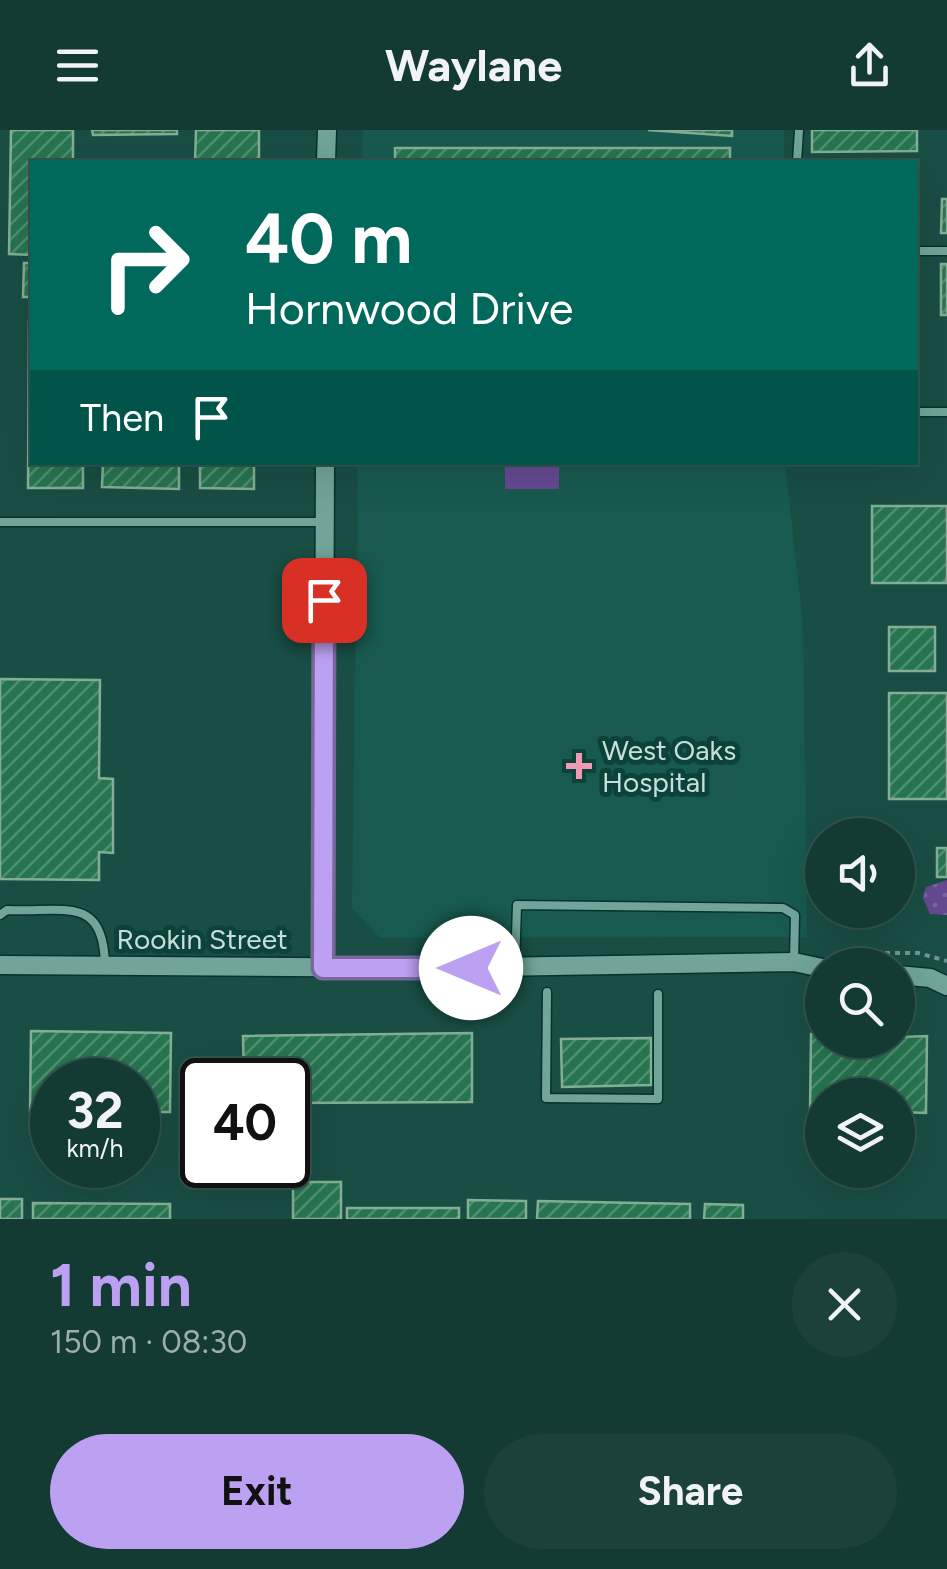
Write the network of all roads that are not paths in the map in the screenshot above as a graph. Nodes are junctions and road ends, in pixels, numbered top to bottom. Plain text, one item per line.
1 (327, 130) edge
2 (799, 130) edge
3 (326, 160) edge
4 (797, 160) edge
5 (918, 251) edge
6 (947, 251) edge
7 (918, 412) edge
8 (947, 412) edge
9 (325, 465) edge
10 (0, 522) edge
11 (325, 522) junction
12 (0, 915) edge
13 (794, 962) junction
14 (805, 964) edge
15 (0, 965) edge
16 (106, 966) junction
17 (323, 968) junction
18 (515, 968) junction
19 (915, 977) edge
20 (947, 986) edge
21 (547, 992) dead end
22 (658, 994) dead end

1 - 3 street
2 - 4 lane
5 - 6 lane
7 - 8 lane
9 - 11 street
10 - 11 lane
11 - 17 street
12 - 16 lane
13 - 14 street, Rookin Street
13 - 18 street, Rookin Street
13 - 18 lane
15 - 16 street, Rookin Street
16 - 17 street, Rookin Street
17 - 18 street, Rookin Street
19 - 20 street
21 - 22 lane

